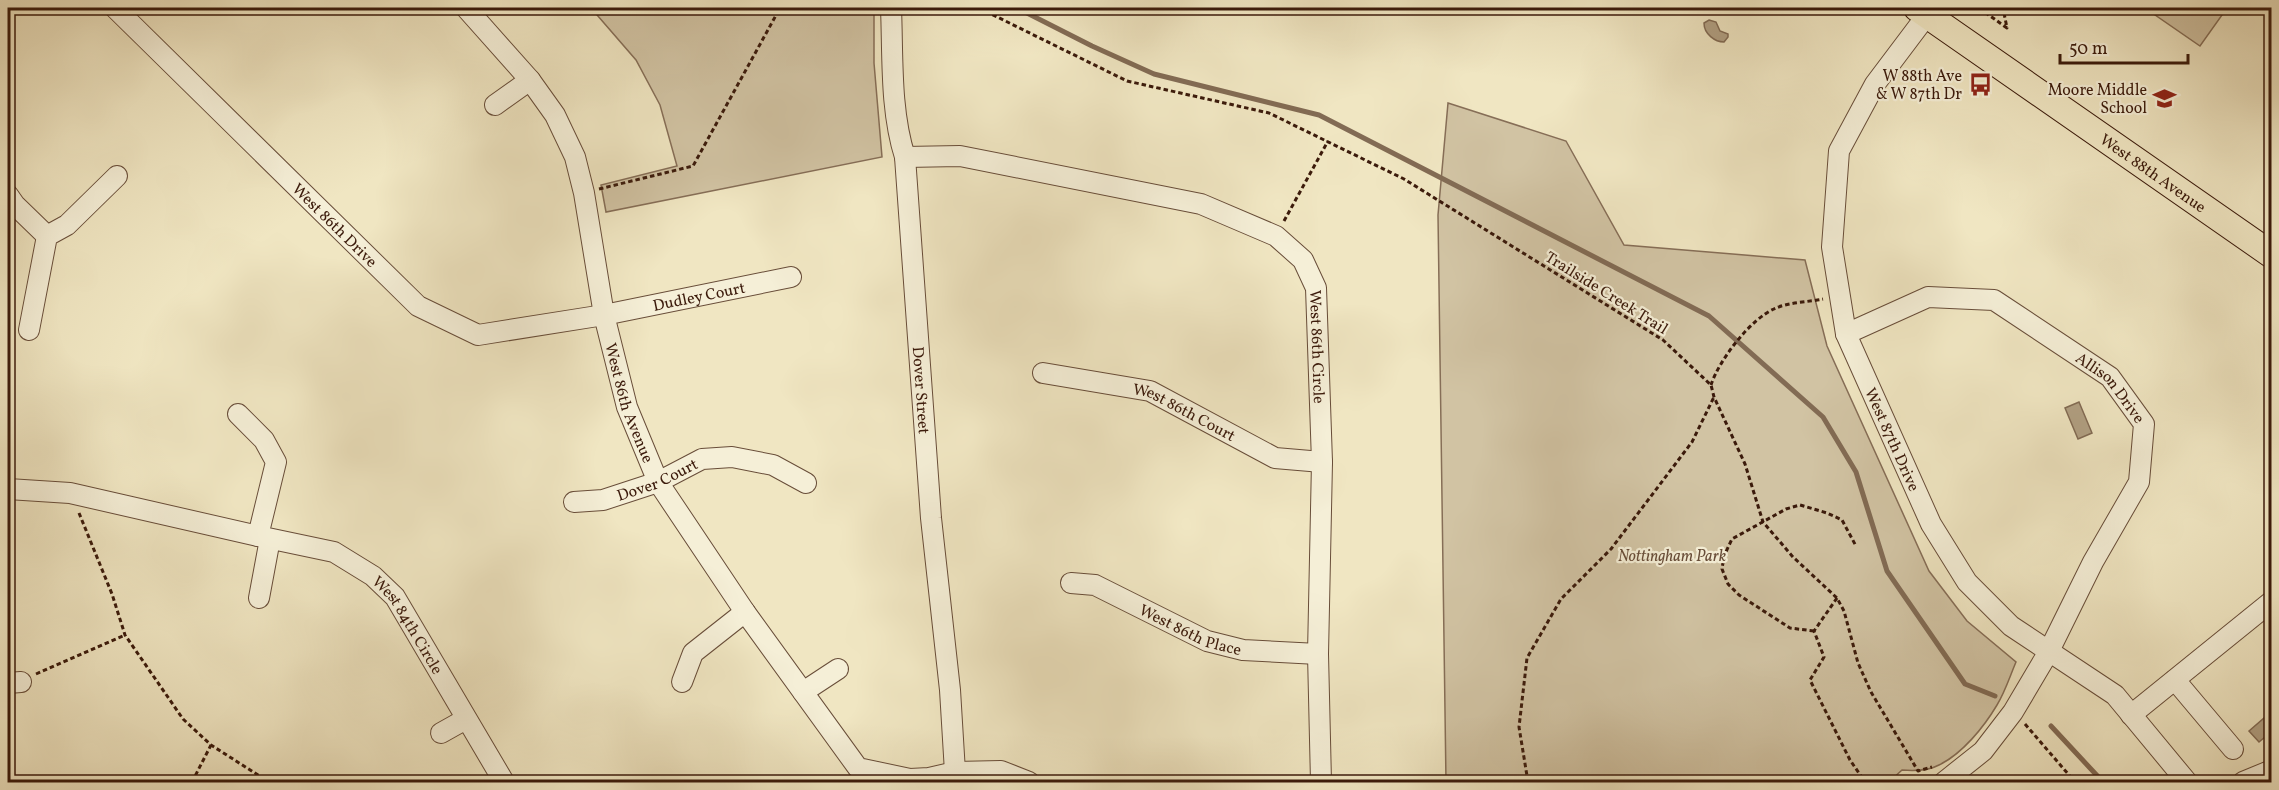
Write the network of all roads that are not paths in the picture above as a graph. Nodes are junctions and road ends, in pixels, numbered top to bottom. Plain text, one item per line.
1 (115, 8) edge
2 (466, 8) edge
3 (891, 8) edge
4 (1922, 11) edge
5 (530, 80) junction
6 (495, 105) dead end
7 (905, 157) junction
8 (117, 176) dead end
9 (8, 195) edge
10 (47, 236) junction
11 (2271, 255) edge
12 (791, 277) dead end
13 (604, 315) junction
14 (29, 330) dead end
15 (1846, 334) junction
16 (1043, 373) dead end
17 (238, 414) dead end
18 (1322, 462) junction
19 (658, 482) junction
20 (806, 483) dead end
21 (8, 489) edge
22 (574, 502) dead end
23 (264, 537) junction
24 (1071, 584) dead end
25 (259, 598) dead end
26 (2271, 601) edge
27 (745, 612) junction
28 (2048, 653) junction
29 (1318, 654) junction
30 (838, 669) dead end
31 (2175, 680) junction
32 (682, 682) dead end
33 (803, 692) junction
34 (2131, 715) junction
35 (466, 719) junction
36 (441, 733) dead end
37 (2234, 749) dead end
38 (2271, 770) edge
39 (955, 772) junction
40 (1942, 774) edge
41 (853, 775) edge
42 (504, 783) edge
43 (1029, 783) edge
44 (1321, 783) edge
45 (2187, 783) edge
46 (2243, 783) edge

1 - 13 street, West 86th Drive
2 - 5 street, West 86th Avenue
3 - 7 street, Dover Street
4 - 11 main road, West 88th Avenue
4 - 15 street, West 87th Drive
5 - 6 street
5 - 13 street, West 86th Avenue
7 - 18 street, West 86th Circle
7 - 39 street, Dover Street
8 - 10 street
9 - 10 street
10 - 14 street
12 - 13 street, Dudley Court
13 - 19 street, West 86th Avenue
15 - 28 street, West 87th Drive
15 - 28 street, Allison Drive
16 - 18 street, West 86th Court
17 - 23 street
18 - 29 street, West 86th Circle
19 - 20 street, Dover Court
19 - 22 street, Dover Court
19 - 27 street, West 86th Avenue
21 - 23 street, West 84th Circle
23 - 25 street
23 - 35 street, West 84th Circle
24 - 29 street, West 86th Place
26 - 31 street
27 - 32 street
27 - 33 street, West 86th Avenue
28 - 34 street, West 87th Drive
28 - 40 street, Allison Drive
29 - 44 street, West 86th Circle
30 - 33 street
31 - 34 street
31 - 37 street
33 - 41 street, West 86th Avenue
34 - 45 street, West 87th Drive
35 - 36 street
35 - 42 street, West 84th Circle
38 - 46 street
39 - 41 street, West 86th Avenue
39 - 43 street

